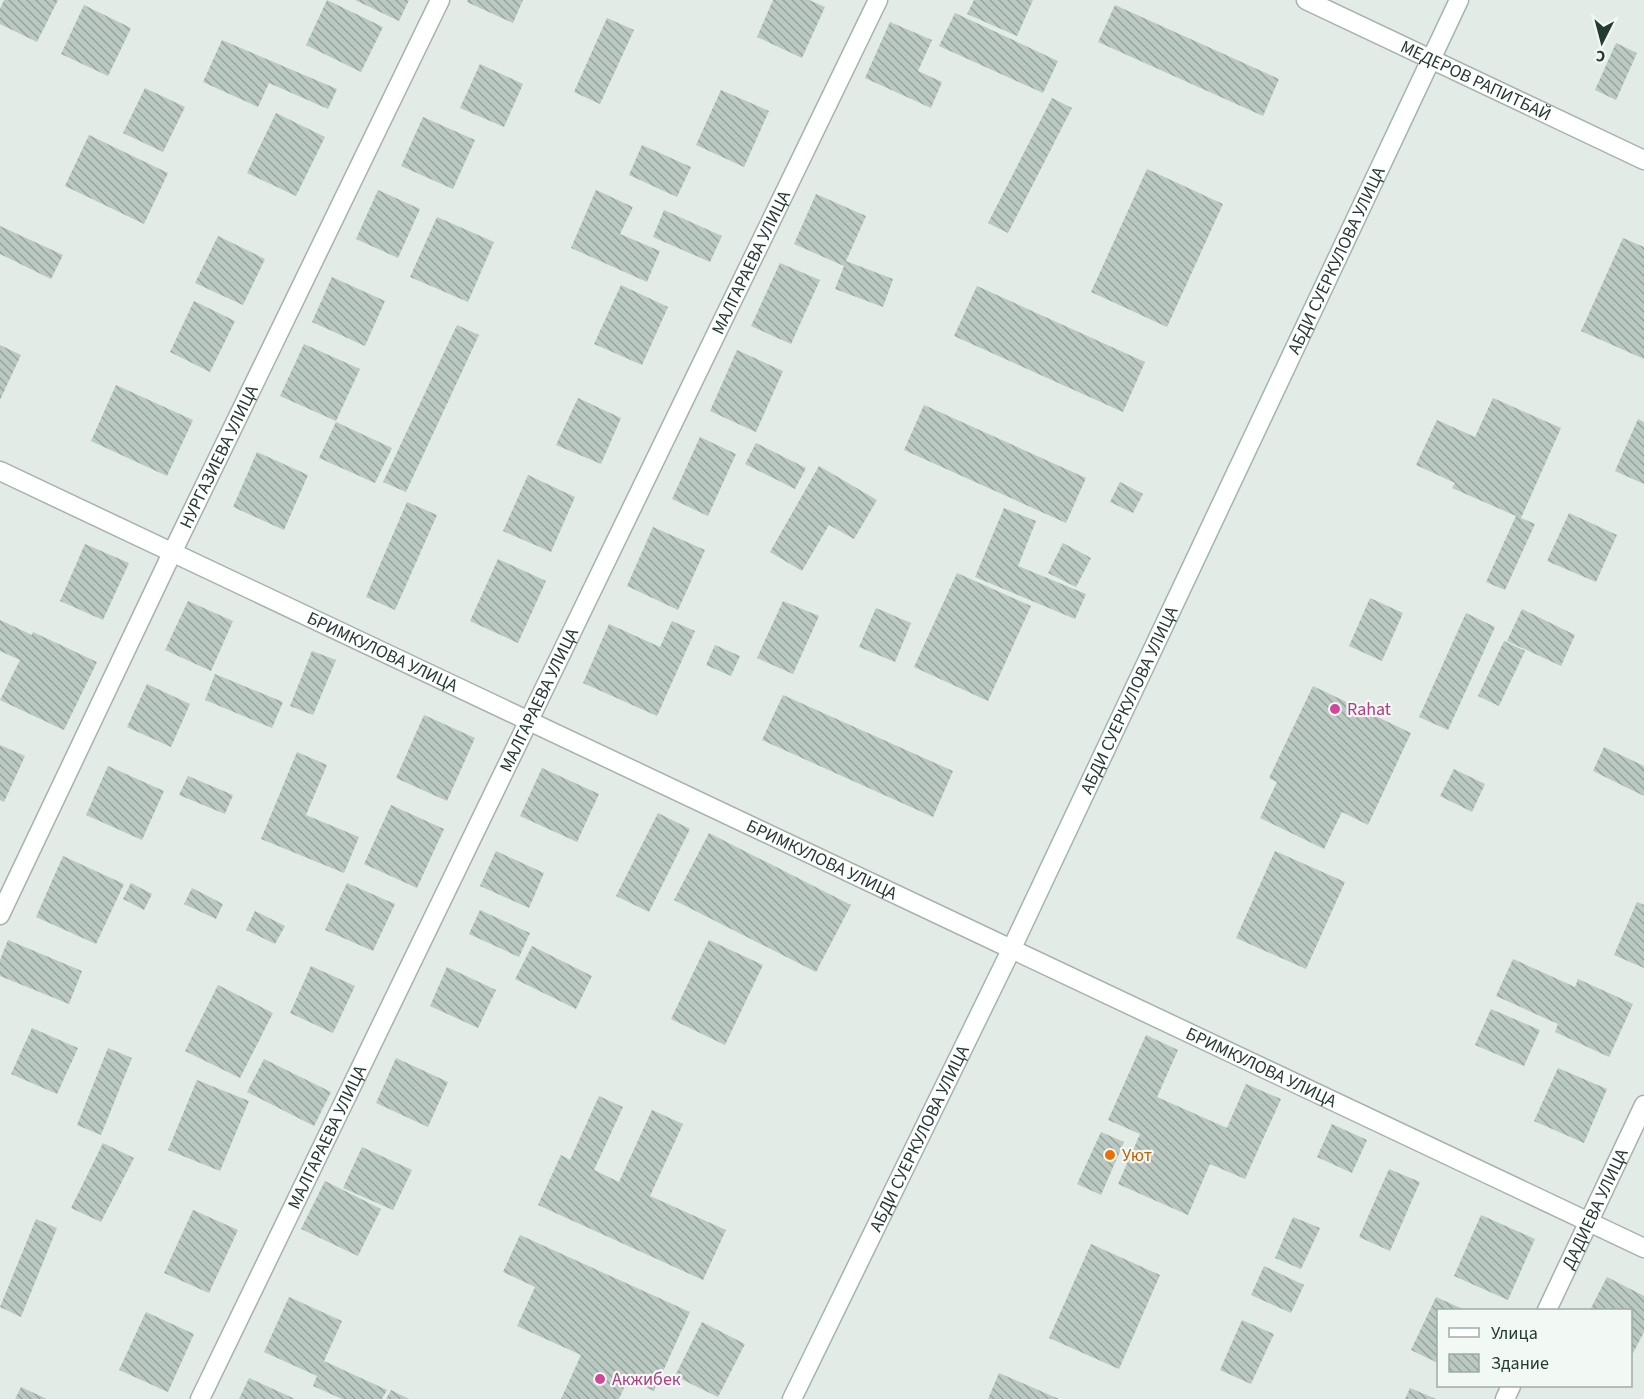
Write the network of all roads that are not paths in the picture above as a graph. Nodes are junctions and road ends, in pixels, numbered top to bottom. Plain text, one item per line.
1 (440, 0) edge
2 (878, 0) edge
3 (1306, 0) edge
4 (1459, 0) edge
5 (1431, 59) junction
6 (1644, 160) edge
7 (0, 471) edge
8 (172, 553) junction
9 (527, 721) junction
10 (0, 915) edge
11 (1011, 950) junction
12 (1644, 1106) edge
13 (1589, 1222) junction
14 (1644, 1248) edge
15 (1548, 1309) edge
16 (200, 1399) edge
17 (792, 1399) edge

1 - 8 street, НУРГАЗИЕВА УЛИЦА
2 - 9 street, МАЛГАРАЕВА УЛИЦА
3 - 5 street, МЕДЕРОВ РАПИТБАЙ
4 - 5 street, АБДИ СУЕРКУЛОВА УЛИЦА
5 - 6 street, МЕДЕРОВ РАПИТБАЙ
5 - 11 street, АБДИ СУЕРКУЛОВА УЛИЦА
7 - 8 street, БРИМКУЛОВА УЛИЦА
8 - 9 street, БРИМКУЛОВА УЛИЦА
8 - 10 street, НУРГАЗИЕВА УЛИЦА
9 - 11 street, БРИМКУЛОВА УЛИЦА
9 - 16 street, МАЛГАРАЕВА УЛИЦА
11 - 13 street, БРИМКУЛОВА УЛИЦА
11 - 17 street, АБДИ СУЕРКУЛОВА УЛИЦА
12 - 13 street, ДАДИЕВА УЛИЦА
13 - 14 street, БРИМКУЛОВА УЛИЦА
13 - 15 street, ДАДИЕВА УЛИЦА

